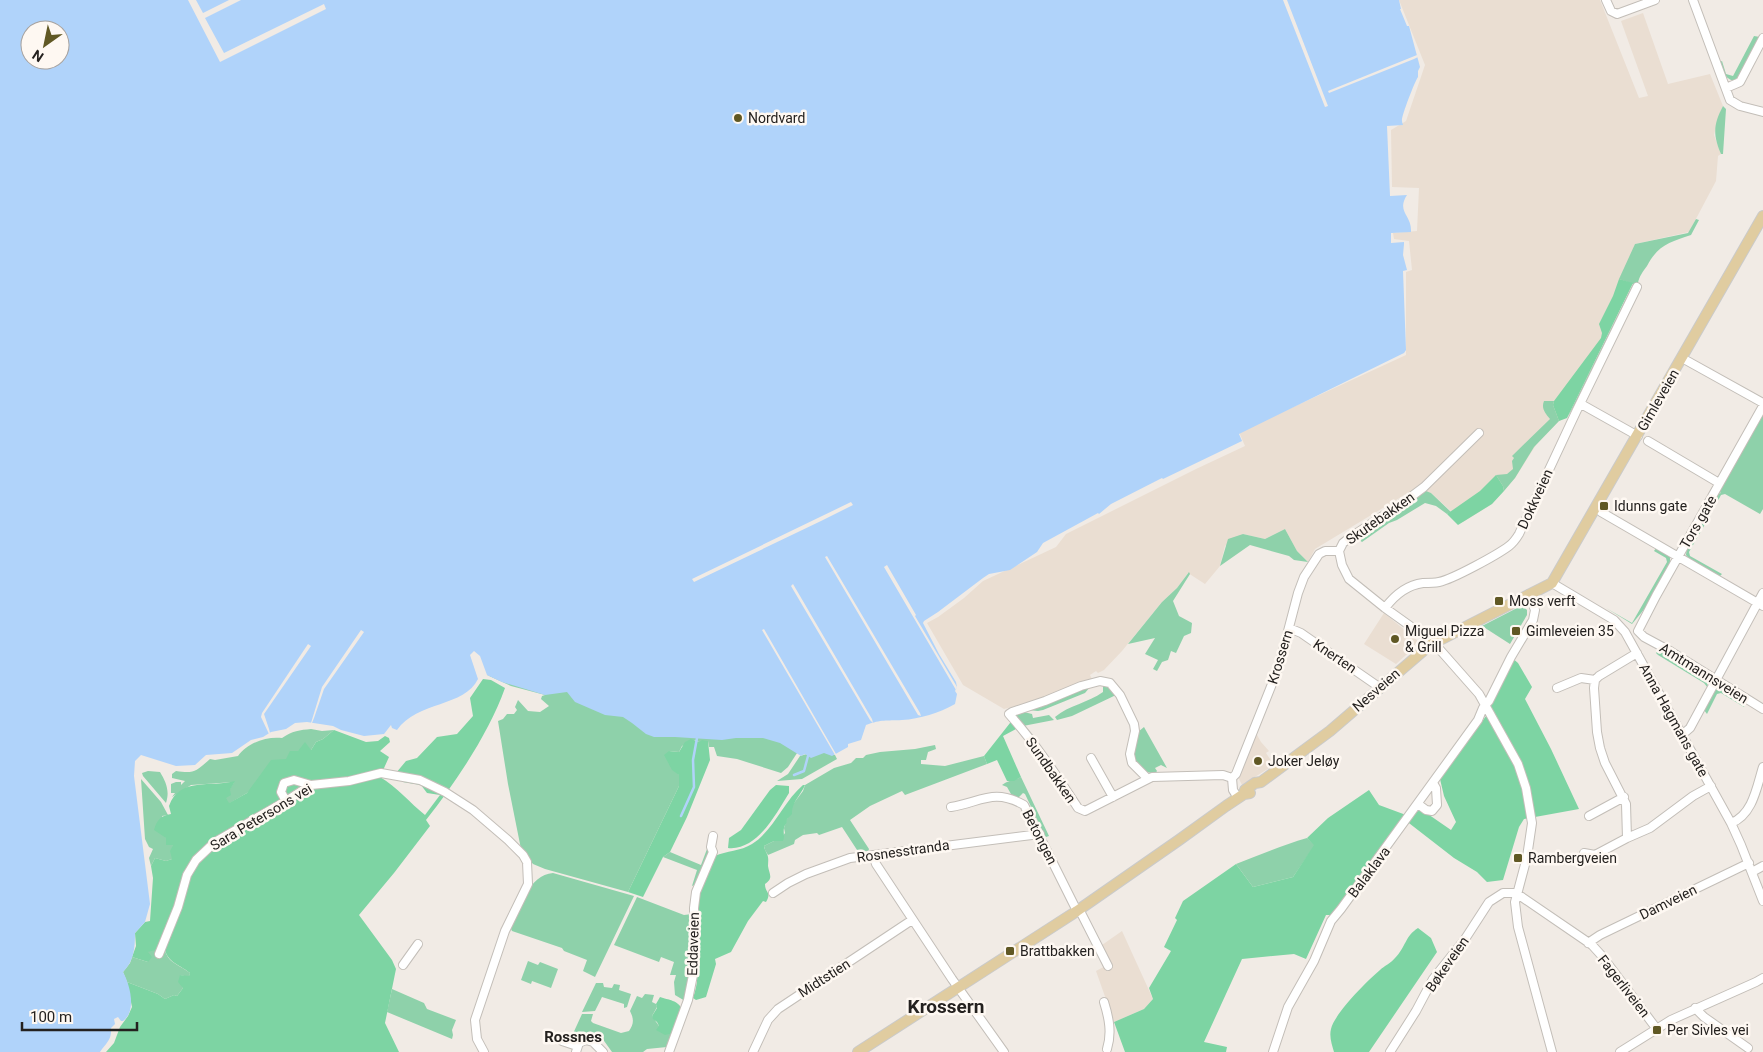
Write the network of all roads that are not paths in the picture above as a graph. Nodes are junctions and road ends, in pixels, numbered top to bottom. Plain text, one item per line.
1 (1606, 0) edge
2 (1655, 0) edge
3 (1692, 0) edge
4 (1763, 38) edge
5 (1726, 88) junction
6 (1763, 112) edge
7 (1763, 216) edge
8 (1637, 287) dead end
9 (1682, 358) junction
10 (1581, 404) junction
11 (1763, 404) edge
12 (1479, 434) dead end
13 (1638, 436) junction
14 (1648, 441) dead end
15 (1719, 483) junction
16 (1602, 512) dead end
17 (1339, 551) junction
18 (1678, 556) junction
19 (1552, 583) junction
20 (1763, 593) edge
21 (1529, 594) junction
22 (1760, 604) edge
23 (1385, 608) junction
24 (1289, 628) junction
25 (1644, 637) joint
26 (1434, 643) junction
27 (1637, 653) junction
28 (1595, 680) junction
29 (1716, 680) junction
30 (1377, 685) junction
31 (1557, 688) dead end
32 (1486, 705) junction
33 (1763, 710) edge
34 (1683, 734) junction
35 (1091, 758) dead end
36 (1763, 767) edge
37 (1232, 778) junction
38 (1148, 779) junction
39 (1433, 783) junction
40 (311, 785) junction
41 (1711, 786) junction
42 (1241, 796) junction
43 (1113, 797) junction
44 (1624, 797) junction
45 (286, 801) junction
46 (1418, 804) junction
47 (951, 807) dead end
48 (1588, 816) dead end
49 (1731, 823) junction
50 (1040, 834) junction
51 (713, 836) dead end
52 (1627, 838) junction
53 (1584, 853) dead end
54 (873, 855) junction
55 (1749, 863) junction
56 (1763, 866) edge
57 (1752, 872) junction
58 (773, 893) dead end
59 (1516, 893) junction
60 (1763, 901) edge
61 (1078, 910) junction
62 (912, 920) junction
63 (1588, 943) junction
64 (418, 944) dead end
65 (159, 954) dead end
66 (403, 965) dead end
67 (1108, 966) dead end
68 (1763, 978) edge
69 (958, 987) junction
70 (1104, 1002) dead end
71 (1695, 1008) junction
72 (1656, 1028) junction
73 (562, 1041) dead end
74 (1748, 1048) dead end
75 (577, 1049) edge
76 (1107, 1049) dead end
77 (484, 1052) edge
78 (603, 1052) edge
79 (669, 1052) edge
80 (753, 1052) edge
81 (858, 1052) edge
82 (1004, 1052) edge
83 (1273, 1052) edge
84 (1390, 1052) edge
85 (1552, 1052) edge
86 (1620, 1052) edge

1 - 2 street
3 - 5 street
4 - 5 street
5 - 6 street
7 - 9 main road, Gimleveien
8 - 10 street, Dokkveien
9 - 11 street
9 - 13 main road, Gimleveien
10 - 13 street
10 - 23 street, Dokkveien
11 - 15 street, Tors gate
12 - 17 street, Skutebakken
13 - 19 main road, Gimleveien
14 - 15 street
15 - 18 street, Tors gate
16 - 18 street
17 - 23 street, Skutebakken
17 - 24 street, Krossern
18 - 22 street
18 - 25 street, Tors gate
19 - 21 main road, Nesveien
19 - 27 street, Anna Hagmans gate
20 - 22 street
21 - 26 main road, Nesveien
21 - 32 street
22 - 29 street
23 - 26 street, Skutebakken
24 - 30 street, Knerten
24 - 37 street, Krossern
25 - 29 street, Amtmannsveien
26 - 30 main road, Nesveien
26 - 32 street
27 - 28 street, Anna Hagmans gate
27 - 34 street, Anna Hagmans gate
28 - 31 street, Anna Hagmans gate
28 - 44 street
29 - 33 street, Amtmannsveien
29 - 34 street
30 - 42 main road, Nesveien
32 - 39 street, Balaklava
32 - 59 street
34 - 41 street, Anna Hagmans gate
35 - 43 street
36 - 49 street
37 - 38 street, Sundbakken
37 - 42 street
38 - 43 street, Sundbakken
38 - 43 street, Sundbakken
39 - 46 street, Balaklava
39 - 46 street
40 - 45 street, Sara Petersons vei
40 - 45 street
40 - 77 street, Sara Petersons vei
41 - 49 street, Anna Hagmans gate
41 - 52 street, Anna Hagmans gate
42 - 61 main road, Nesveien
44 - 48 street
44 - 52 street
45 - 65 street, Sara Petersons vei
46 - 83 street, Balaklava
47 - 50 street, Betongen
49 - 55 street, Anna Hagmans gate
50 - 54 street, Rosnesstranda
50 - 61 street, Betongen
51 - 79 street, Eddaveien
52 - 53 street, Anna Hagmans gate
54 - 58 street, Rosnesstranda
54 - 62 street
55 - 57 street, Anna Hagmans gate
55 - 63 street, Damveien
56 - 57 street
57 - 60 street, Anna Hagmans gate
59 - 63 street, Fagerliveien
59 - 84 street, Bøkeveien
59 - 85 street
61 - 67 street
61 - 69 main road, Nesveien
62 - 69 street
62 - 80 street, Midtstien
63 - 72 street, Fagerliveien
64 - 66 street
68 - 71 street
69 - 81 main road, Nesveien
69 - 82 street
70 - 76 street
71 - 72 street
71 - 74 street
72 - 86 street
73 - 75 street
75 - 78 street

